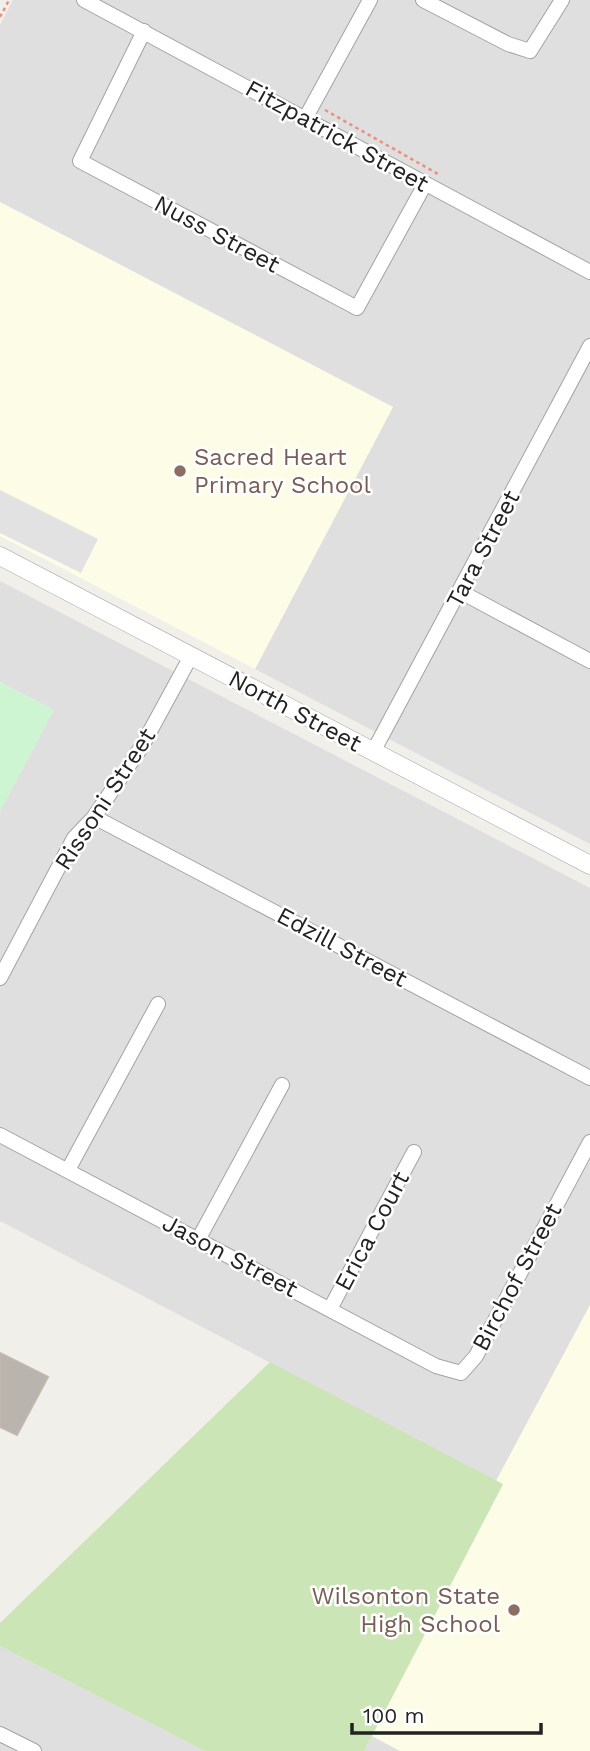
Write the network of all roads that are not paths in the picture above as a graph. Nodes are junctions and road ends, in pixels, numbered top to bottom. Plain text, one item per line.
1 (84, 0) edge
2 (370, 0) edge
3 (423, 0) edge
4 (562, 0) edge
5 (144, 32) junction
6 (306, 117) junction
7 (424, 186) junction
8 (590, 272) edge
9 (590, 345) edge
10 (0, 556) edge
11 (461, 592) junction
12 (191, 656) junction
13 (590, 661) edge
14 (373, 752) junction
15 (94, 817) junction
16 (590, 865) edge
17 (0, 978) edge
18 (158, 1004) dead end
19 (590, 1077) edge
20 (282, 1085) dead end
21 (0, 1135) edge
22 (590, 1142) edge
23 (414, 1153) dead end
24 (68, 1170) junction
25 (198, 1240) junction
26 (330, 1309) junction
27 (461, 1373) joint
28 (0, 1734) edge
29 (34, 1751) edge

1 - 5 street, Fitzpatrick Street
2 - 6 street
3 - 4 street
5 - 6 street, Fitzpatrick Street
5 - 7 street, Nuss Street
6 - 7 street, Fitzpatrick Street
7 - 8 street, Fitzpatrick Street
9 - 11 street, Tara Street
10 - 12 street, North Street
11 - 13 street
11 - 14 street, Tara Street
12 - 14 street, North Street
12 - 15 street, Rissoni Street
14 - 16 street, North Street
15 - 17 street, Rissoni Street
15 - 19 street, Edzill Street
18 - 24 street
20 - 25 street
21 - 24 street, Jason Street
22 - 27 street, Birchof Street
23 - 26 street, Erica Court
24 - 25 street, Jason Street
25 - 26 street, Jason Street
26 - 27 street, Jason Street
28 - 29 street

